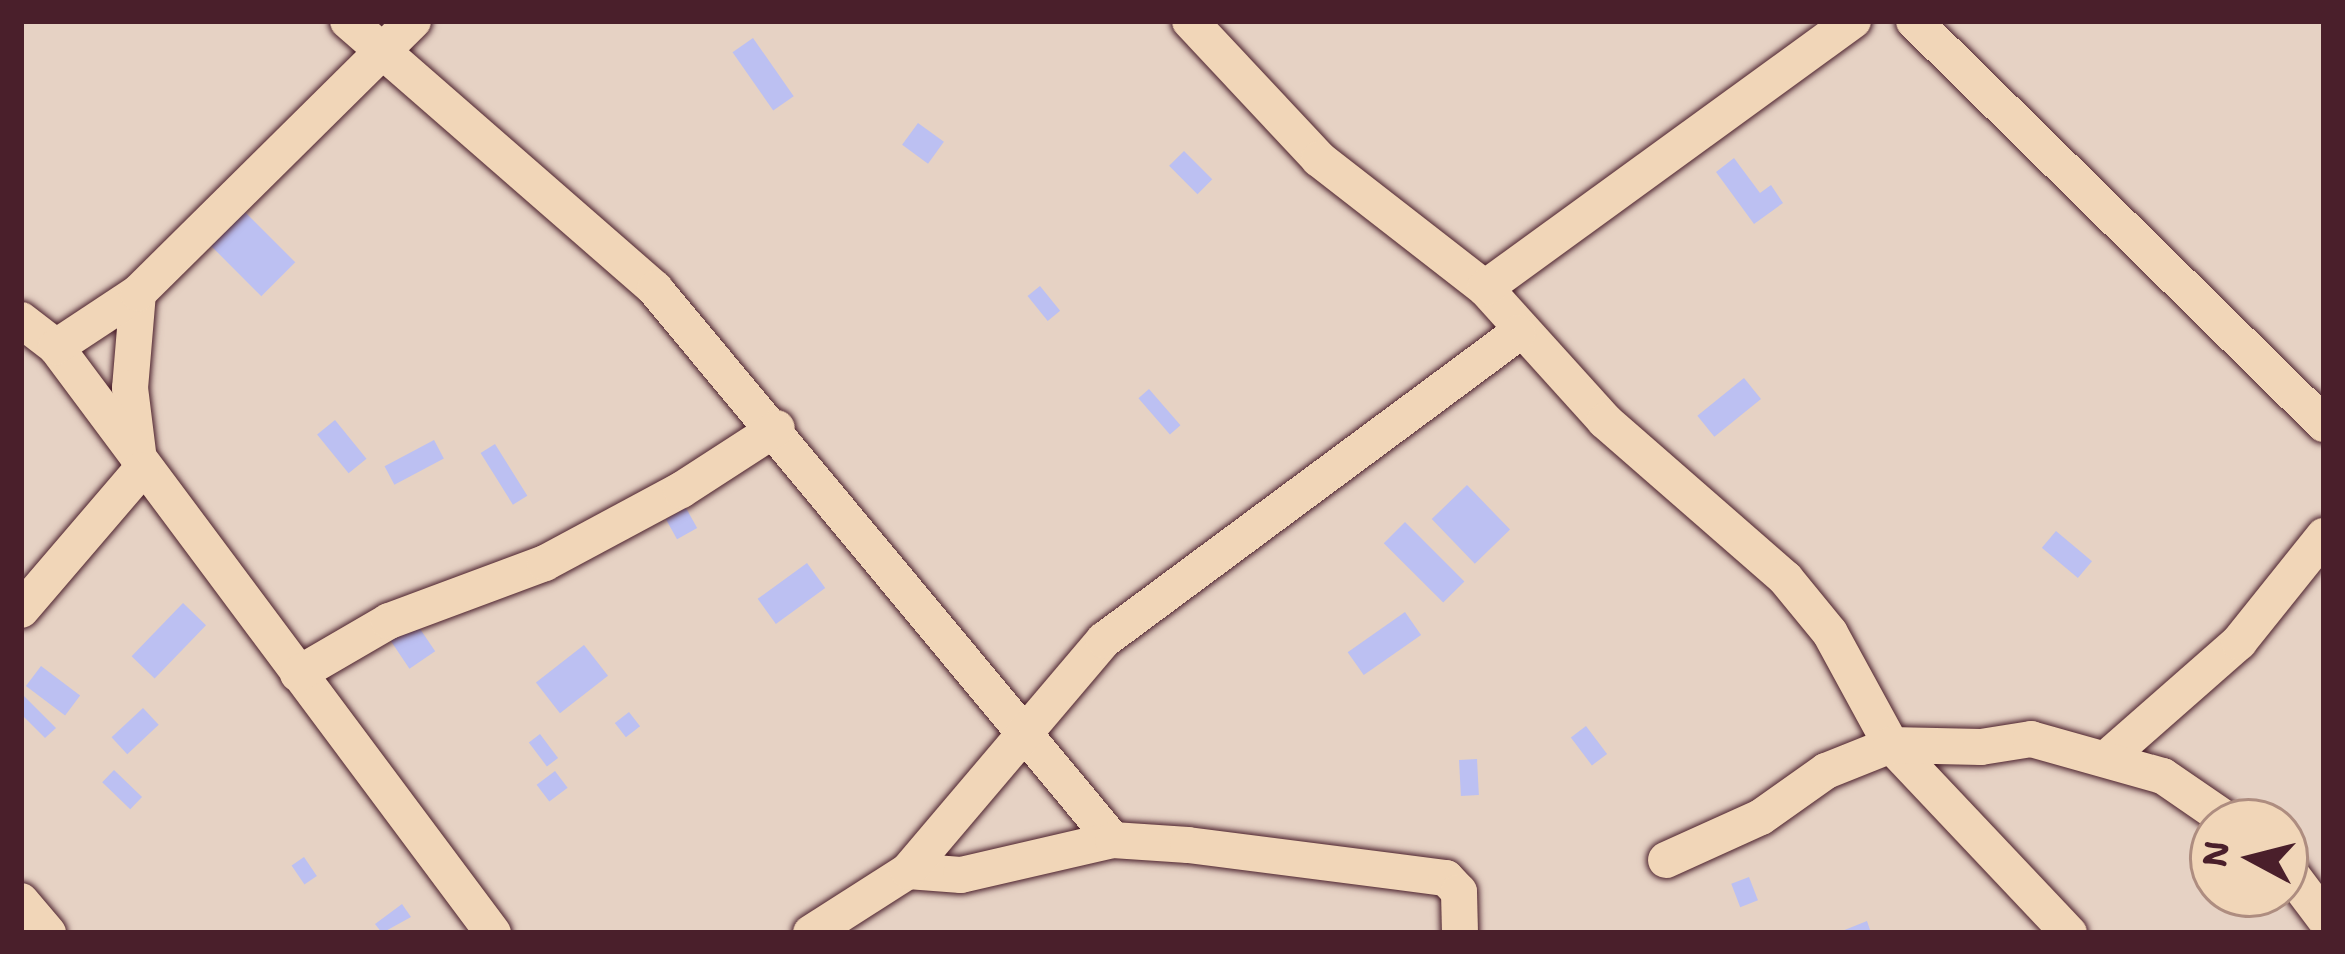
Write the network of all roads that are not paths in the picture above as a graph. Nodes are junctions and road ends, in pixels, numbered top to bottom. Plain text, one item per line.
1 (348, 21) edge
2 (413, 21) edge
3 (1190, 21) edge
4 (1853, 21) edge
5 (1914, 21) edge
6 (380, 50) junction
7 (1485, 288) junction
8 (138, 293) junction
9 (21, 320) edge
10 (1518, 333) junction
11 (56, 347) junction
12 (2324, 424) edge
13 (777, 428) junction
14 (141, 470) junction
15 (2324, 536) edge
16 (21, 610) edge
17 (298, 674) junction
18 (1026, 738) junction
19 (1891, 745) junction
20 (2107, 758) junction
21 (2195, 798) edge
22 (1113, 840) junction
23 (1666, 860) dead end
24 (908, 871) junction
25 (21, 901) edge
26 (48, 933) edge
27 (493, 933) edge
28 (811, 933) edge
29 (1460, 933) edge
30 (2069, 933) edge

1 - 6 street
2 - 6 street
3 - 7 street
4 - 7 street
5 - 12 street
6 - 8 street
6 - 13 street
7 - 10 street
8 - 11 street
8 - 14 street
9 - 11 street
10 - 18 street
10 - 19 street
11 - 14 street
13 - 17 street
13 - 18 street
14 - 16 street
14 - 17 street
15 - 20 street
17 - 27 street
18 - 22 street
18 - 24 street
19 - 20 street
19 - 23 street
19 - 30 street
20 - 21 street
22 - 24 street
22 - 29 street
24 - 28 street
25 - 26 street

